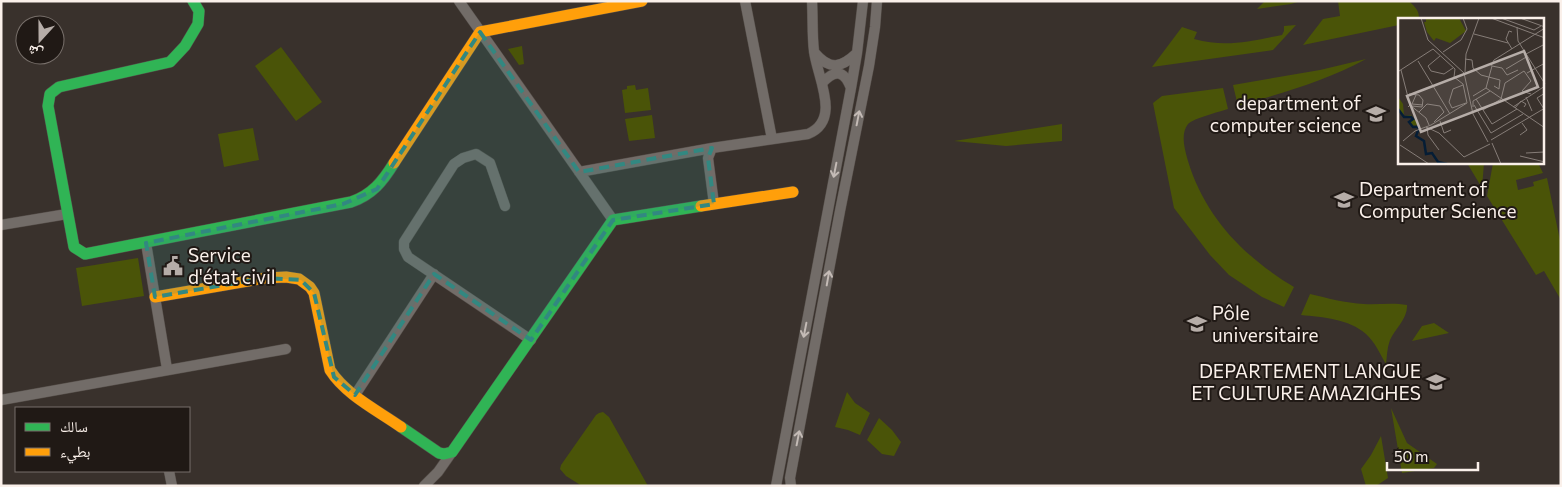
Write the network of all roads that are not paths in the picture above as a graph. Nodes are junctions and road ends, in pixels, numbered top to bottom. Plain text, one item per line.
1 (192, 1) edge
2 (459, 1) edge
3 (642, 1) edge
4 (745, 1) edge
5 (812, 1) edge
6 (863, 1) edge
7 (877, 1) edge
8 (199, 6) edge
9 (480, 32) junction
10 (814, 52) junction
11 (857, 53) junction
12 (831, 69) junction
13 (822, 83) junction
14 (851, 88) junction
15 (772, 139) junction
16 (712, 148) junction
17 (579, 172) junction
18 (793, 192) dead end
19 (714, 204) junction
20 (505, 206) dead end
21 (67, 214) junction
22 (613, 220) junction
23 (1, 225) edge
24 (146, 243) junction
25 (434, 274) junction
26 (155, 297) junction
27 (531, 340) junction
28 (286, 349) dead end
29 (167, 369) junction
30 (355, 395) junction
31 (1, 400) edge
32 (452, 452) junction
33 (439, 453) junction
34 (169, 472) edge
35 (436, 474) junction
36 (790, 483) edge
37 (172, 486) edge
38 (424, 486) edge
39 (776, 486) edge

1 - 8 street
2 - 9 street
3 - 9 street
4 - 15 street
5 - 10 street
6 - 11 street
36 -> 7 street
8 - 21 street
9 - 17 street
9 - 24 street
10 - 12 street
10 - 12 street
11 - 12 street
11 - 14 street
12 - 13 street
12 - 13 street
12 - 14 street
13 - 15 street
14 -> 39 street
15 - 16 street
16 - 17 street
16 - 19 street
17 - 22 street
18 - 19 street
19 - 22 street
20 - 25 street
21 - 23 street
21 - 24 street
22 - 27 street
24 - 26 street
25 - 27 street
25 - 30 street
26 - 29 street
26 - 30 street
27 - 32 street
28 - 29 street
29 - 31 street
30 - 33 street
32 - 33 street
32 - 35 street
33 - 35 street
34 - 37 street
35 - 38 street

